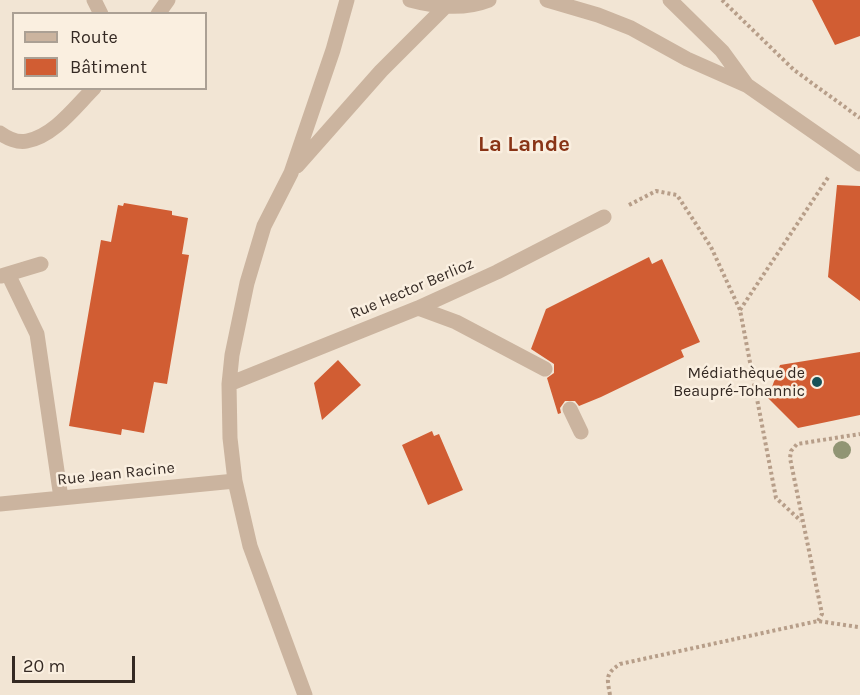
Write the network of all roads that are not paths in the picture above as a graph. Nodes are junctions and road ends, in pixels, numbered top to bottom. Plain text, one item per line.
1 (347, 0) edge
2 (410, 0) edge
3 (489, 0) edge
4 (547, 0) edge
5 (670, 0) edge
6 (445, 7) junction
7 (748, 86) junction
8 (92, 90) edge
9 (0, 133) edge
10 (860, 164) edge
11 (291, 173) junction
12 (604, 218) road end
13 (41, 264) dead end
14 (4, 275) edge
15 (418, 308) junction
16 (545, 369) dead end
17 (229, 384) junction
18 (570, 409) dead end
19 (581, 432) dead end
20 (235, 481) junction
21 (61, 498) junction
22 (0, 504) edge
23 (305, 695) edge

1 - 11 street
2 - 6 street
3 - 6 street
4 - 7 street
5 - 7 street
6 - 11 street
7 - 10 street
8 - 9 street
11 - 17 street
12 - 15 street, Rue Hector Berlioz
13 - 14 street
14 - 21 street
15 - 16 street
15 - 17 street, Rue Hector Berlioz
17 - 20 street
18 - 19 street
20 - 21 street, Rue Jean Racine
20 - 23 street
21 - 22 street, Rue Jean Racine

